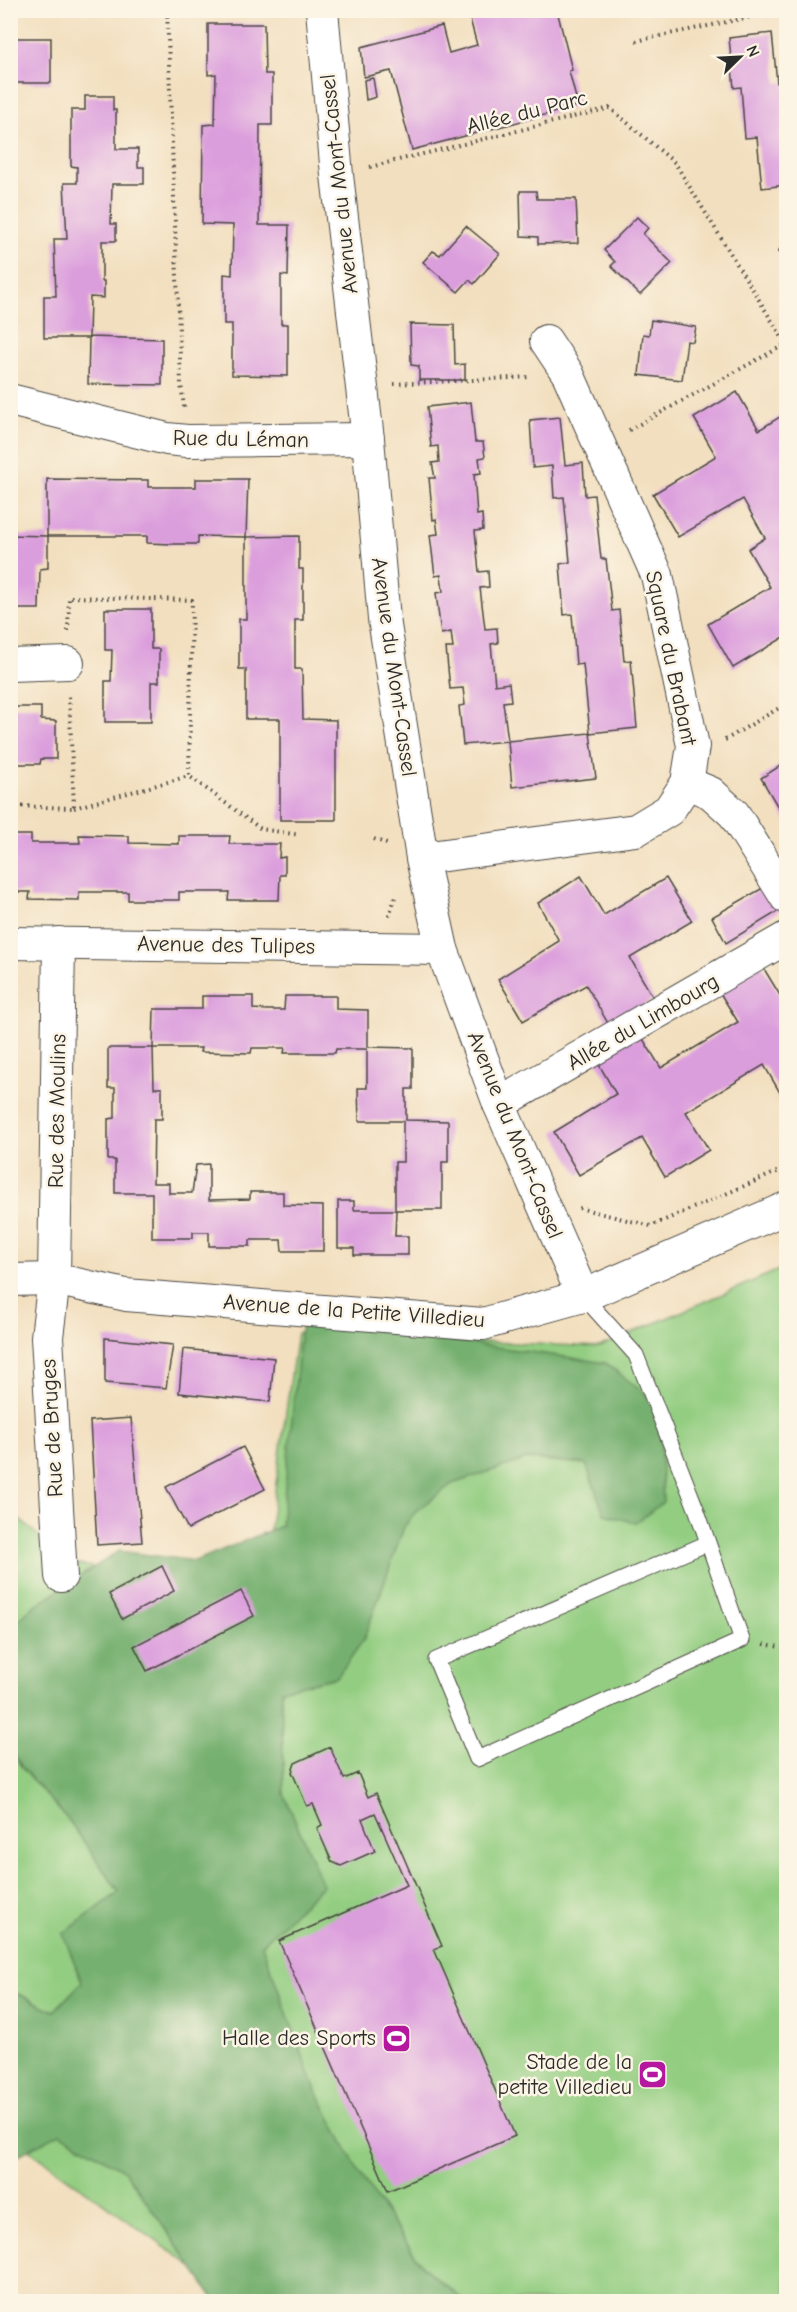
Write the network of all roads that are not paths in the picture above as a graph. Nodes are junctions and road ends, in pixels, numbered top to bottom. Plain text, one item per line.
1 (322, 10) edge
2 (546, 341) dead end
3 (10, 400) edge
4 (368, 439) junction
5 (68, 663) road end
6 (10, 665) edge
7 (687, 783) junction
8 (422, 858) junction
9 (786, 897) edge
10 (786, 938) edge
11 (10, 943) edge
12 (59, 943) junction
13 (442, 949) junction
14 (499, 1104) junction
15 (786, 1208) edge
16 (54, 1279) junction
17 (10, 1280) edge
18 (583, 1296) junction
19 (708, 1543) junction
20 (61, 1576) dead end

1 - 4 street, Avenue du Mont-Cassel
2 - 7 street, Square du Brabant
3 - 4 street, Rue du Léman
4 - 8 street, Avenue du Mont-Cassel
5 - 6 street
7 - 8 street, Square du Brabant
7 - 9 street
8 - 13 street, Avenue du Mont-Cassel
10 - 14 street, Allée du Limbourg
11 - 12 street, Avenue des Tulipes
12 - 13 street, Avenue des Tulipes
12 - 16 street, Rue des Moulins
13 - 14 street, Avenue du Mont-Cassel
14 - 18 street, Avenue du Mont-Cassel
15 - 18 street, Avenue de la Petite Villedieu
16 - 17 street, Avenue de la Petite Villedieu
16 - 18 street, Avenue de la Petite Villedieu
16 - 20 street, Rue de Bruges
18 - 19 lane
19 - 19 lane

